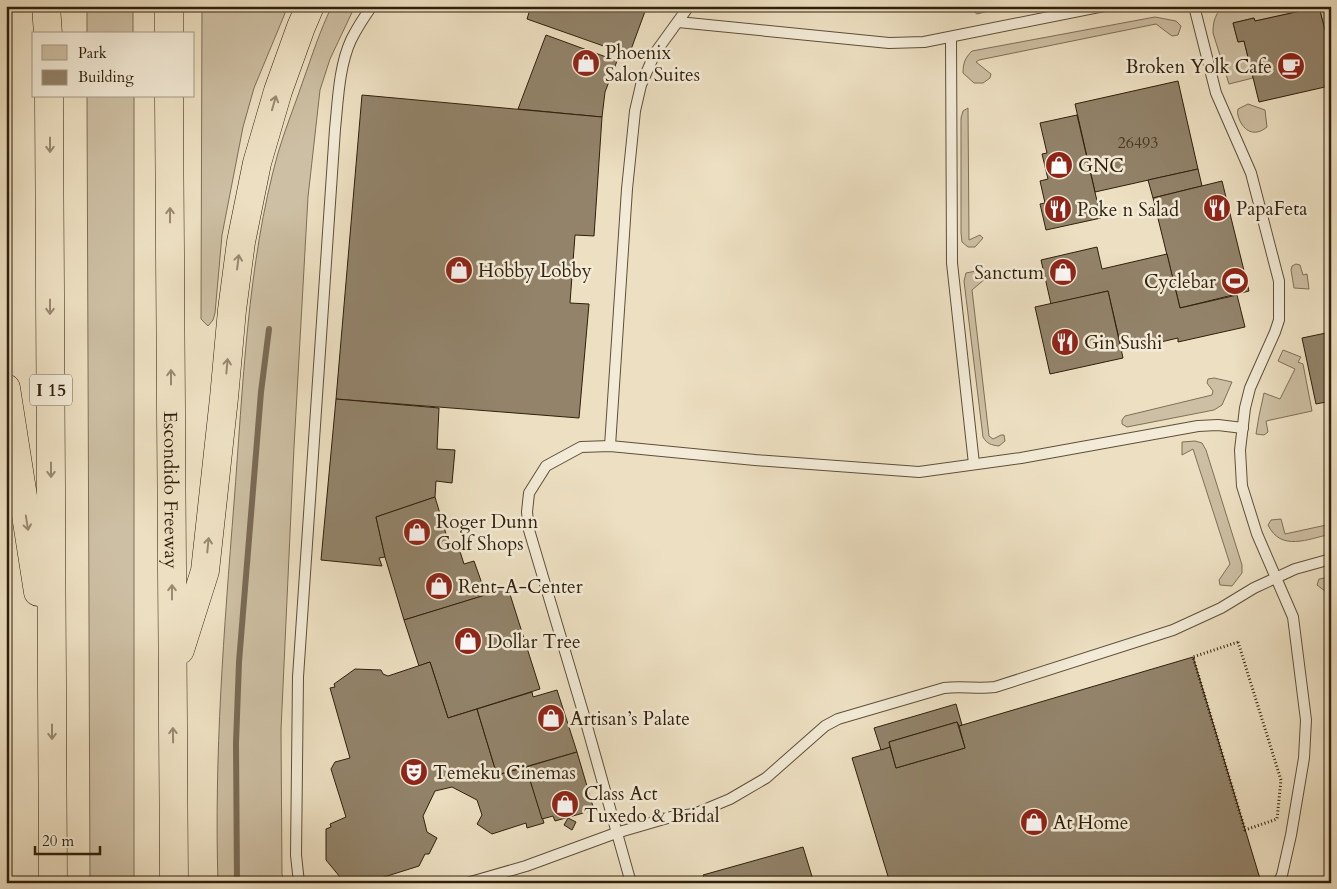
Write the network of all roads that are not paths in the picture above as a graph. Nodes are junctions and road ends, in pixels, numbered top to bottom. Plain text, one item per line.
1 (47, 6) edge
2 (169, 6) edge
3 (310, 6) edge
4 (372, 6) edge
5 (689, 6) edge
6 (1104, 6) edge
7 (1194, 6) edge
8 (678, 22) junction
9 (48, 32) edge
10 (169, 32) edge
11 (951, 37) junction
12 (50, 98) edge
13 (169, 98) edge
14 (6, 388) edge
15 (1242, 428) junction
16 (610, 446) junction
17 (974, 464) junction
18 (1331, 559) edge
19 (1277, 577) junction
20 (172, 676) junction
21 (52, 683) junction
22 (616, 833) junction
23 (53, 883) edge
24 (174, 883) edge
25 (299, 883) edge
26 (467, 883) edge
27 (631, 883) edge
28 (1278, 883) edge

1 - 9 highway
2 - 10 highway
20 -> 3 highway
4 - 25 lane
5 - 8 lane
6 - 11 lane
7 - 15 lane
8 - 11 lane
8 - 16 lane
11 - 17 lane
12 -> 21 highway, I 15
20 -> 13 highway, Escondido Freeway
14 -> 21 highway
15 - 17 lane
15 - 19 lane
16 - 17 lane
16 - 22 lane
18 - 19 lane
19 - 22 lane
19 - 28 lane
24 -> 20 highway, Escondido Freeway
21 -> 23 highway, I 15
22 - 26 lane
22 - 27 lane

